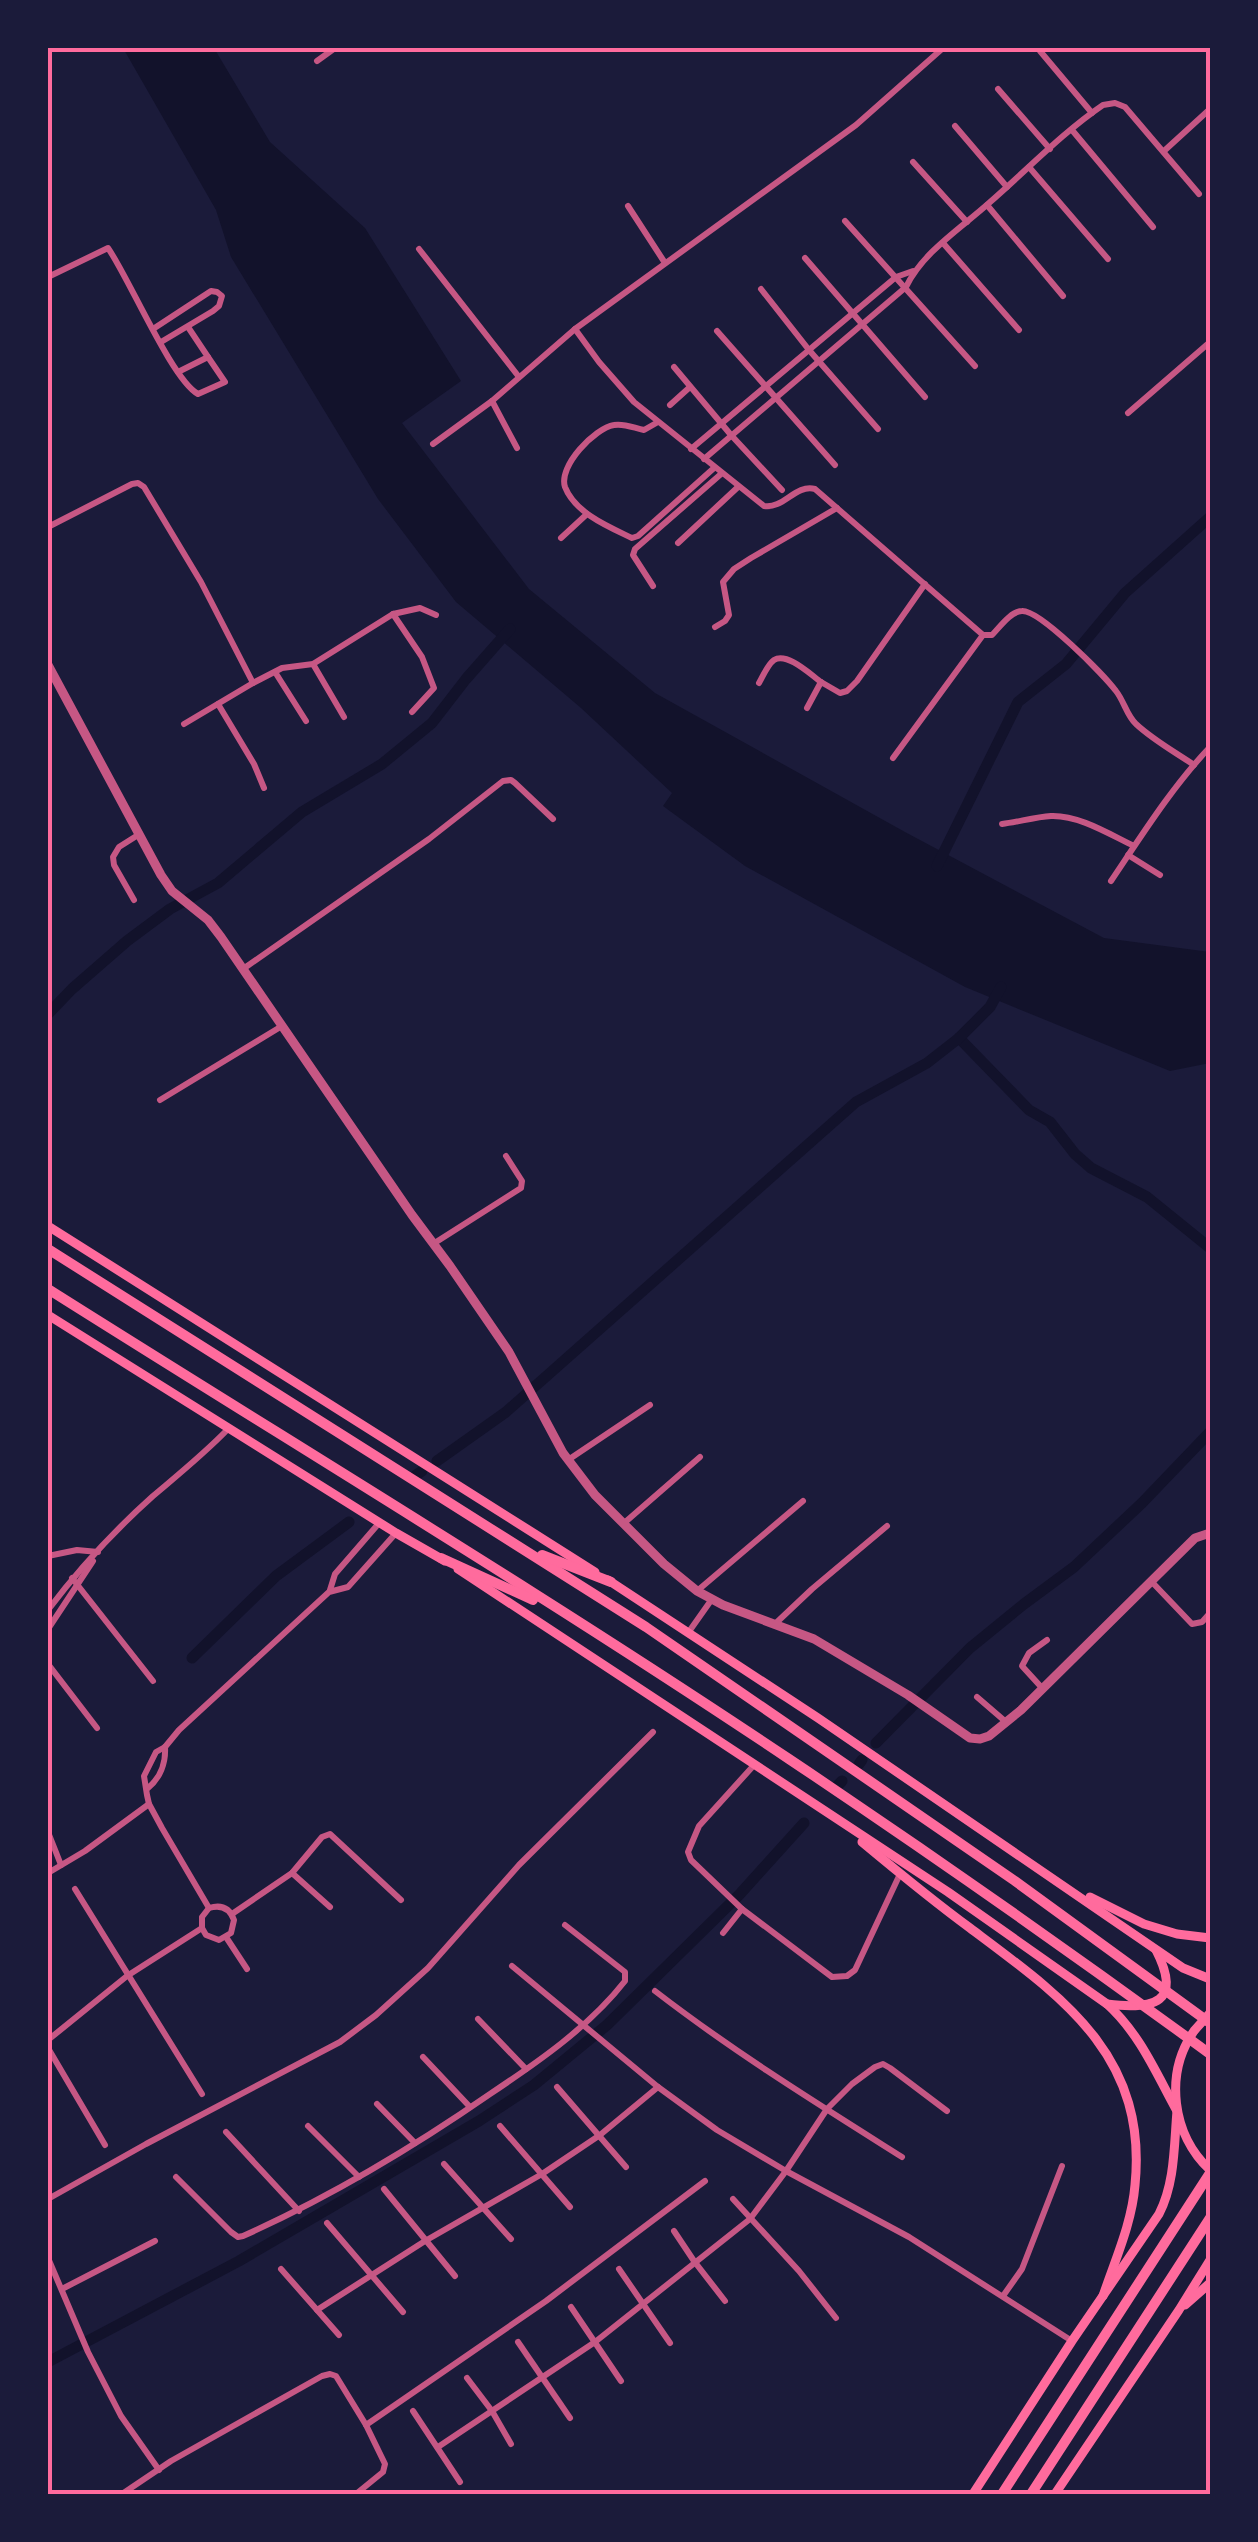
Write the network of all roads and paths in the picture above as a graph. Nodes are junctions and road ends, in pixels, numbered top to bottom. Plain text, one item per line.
1 (335, 48) edge
2 (943, 48) edge
3 (1040, 51) dead end
4 (317, 61) dead end
5 (998, 89) dead end
6 (1092, 112) junction
7 (1209, 114) edge
8 (955, 126) dead end
9 (1072, 130) junction
10 (1050, 149) junction
11 (1164, 151) junction
12 (913, 162) dead end
13 (1029, 167) junction
14 (1008, 186) junction
15 (1199, 194) dead end
16 (987, 205) junction
17 (628, 206) dead end
18 (846, 222) dead end
19 (966, 222) junction
20 (1154, 228) dead end
21 (943, 243) junction
22 (420, 249) dead end
23 (805, 258) dead end
24 (1108, 259) dead end
25 (665, 264) junction
26 (914, 270) junction
27 (48, 276) edge
28 (896, 277) junction
29 (906, 287) junction
30 (761, 290) dead end
31 (1063, 296) dead end
32 (854, 313) junction
33 (864, 324) junction
34 (188, 327) junction
35 (154, 329) junction
36 (576, 329) junction
37 (717, 330) dead end
38 (1019, 330) dead end
39 (161, 342) junction
40 (1210, 342) edge
41 (809, 350) junction
42 (208, 357) junction
43 (820, 362) junction
44 (975, 366) dead end
45 (674, 367) dead end
46 (178, 372) junction
47 (520, 376) junction
48 (765, 385) junction
49 (690, 387) junction
50 (776, 398) junction
51 (925, 398) dead end
52 (492, 402) junction
53 (670, 406) dead end
54 (1128, 413) dead end
55 (658, 422) junction
56 (721, 423) junction
57 (878, 430) dead end
58 (731, 435) junction
59 (433, 444) dead end
60 (517, 448) dead end
61 (691, 448) junction
62 (704, 459) junction
63 (835, 464) dead end
64 (718, 472) junction
65 (738, 487) junction
66 (782, 490) dead end
67 (837, 508) junction
68 (587, 514) junction
69 (48, 526) edge
70 (561, 538) dead end
71 (678, 543) dead end
72 (925, 584) junction
73 (652, 586) dead end
74 (392, 614) junction
75 (436, 615) dead end
76 (715, 627) dead end
77 (983, 635) junction
78 (313, 664) junction
79 (48, 665) edge
80 (274, 672) junction
81 (821, 682) junction
82 (253, 683) junction
83 (760, 683) dead end
84 (218, 704) junction
85 (808, 708) dead end
86 (412, 712) dead end
87 (344, 717) dead end
88 (306, 720) dead end
89 (184, 724) dead end
90 (1210, 747) edge
91 (893, 758) dead end
92 (1194, 765) junction
93 (264, 788) dead end
94 (553, 819) dead end
95 (1002, 824) dead end
96 (138, 835) junction
97 (1134, 846) junction
98 (1128, 855) junction
99 (1160, 874) dead end
100 (1111, 881) dead end
101 (134, 900) dead end
102 (242, 969) junction
103 (282, 1026) junction
104 (160, 1100) dead end
105 (506, 1156) dead end
106 (48, 1226) edge
107 (433, 1244) junction
108 (48, 1249) edge
109 (48, 1289) edge
110 (48, 1315) edge
111 (650, 1405) dead end
112 (228, 1428) junction
113 (700, 1457) dead end
114 (568, 1460) junction
115 (802, 1500) dead end
116 (380, 1522) junction
117 (623, 1524) junction
118 (887, 1526) dead end
119 (396, 1533) junction
120 (1210, 1533) edge
121 (518, 1546) junction
122 (98, 1552) junction
123 (48, 1556) edge
124 (441, 1558) junction
125 (75, 1581) junction
126 (1151, 1581) junction
127 (611, 1582) junction
128 (697, 1591) junction
129 (329, 1592) junction
130 (712, 1599) junction
131 (48, 1610) edge
132 (1210, 1613) edge
133 (566, 1615) junction
134 (776, 1623) junction
135 (48, 1630) edge
136 (688, 1633) junction
137 (1047, 1640) dead end
138 (48, 1664) edge
139 (152, 1681) dead end
140 (1044, 1690) junction
141 (977, 1697) dead end
142 (1007, 1722) junction
143 (97, 1728) dead end
144 (654, 1732) dead end
145 (755, 1764) junction
146 (148, 1804) junction
147 (830, 1815) junction
148 (48, 1832) edge
149 (61, 1866) junction
150 (48, 1873) edge
151 (292, 1873) junction
152 (900, 1874) junction
153 (1064, 1885) junction
154 (75, 1889) dead end
155 (401, 1900) dead end
156 (330, 1907) dead end
157 (740, 1907) junction
158 (210, 1908) junction
159 (232, 1914) junction
160 (565, 1925) dead end
161 (202, 1928) junction
162 (724, 1932) dead end
163 (226, 1937) junction
164 (1210, 1938) edge
165 (1155, 1948) junction
166 (512, 1966) dead end
167 (246, 1969) dead end
168 (127, 1976) junction
169 (1210, 1978) edge
170 (656, 1991) dead end
171 (1107, 2004) junction
172 (1210, 2013) edge
173 (478, 2019) dead end
174 (1210, 2023) edge
175 (587, 2026) junction
176 (48, 2040) edge
177 (48, 2048) edge
178 (1210, 2054) edge
179 (423, 2057) dead end
180 (526, 2069) junction
181 (557, 2087) dead end
182 (658, 2087) junction
183 (202, 2094) dead end
184 (377, 2104) dead end
185 (470, 2108) junction
186 (826, 2109) junction
187 (948, 2111) dead end
188 (1177, 2111) junction
189 (308, 2126) dead end
190 (500, 2126) dead end
191 (226, 2132) dead end
192 (600, 2135) junction
193 (415, 2142) junction
194 (105, 2146) dead end
195 (902, 2157) dead end
196 (444, 2164) dead end
197 (1062, 2166) dead end
198 (626, 2168) dead end
199 (786, 2171) junction
200 (1210, 2172) edge
201 (542, 2174) junction
202 (176, 2177) dead end
203 (359, 2177) junction
204 (706, 2181) dead end
205 (384, 2190) dead end
206 (48, 2199) edge
207 (734, 2199) dead end
208 (570, 2207) dead end
209 (484, 2208) junction
210 (299, 2211) junction
211 (1210, 2218) edge
212 (750, 2219) junction
213 (327, 2224) dead end
214 (674, 2231) dead end
215 (511, 2239) dead end
216 (155, 2241) dead end
217 (425, 2241) junction
218 (48, 2258) edge
219 (1210, 2260) edge
220 (694, 2262) junction
221 (281, 2269) dead end
222 (619, 2269) dead end
223 (372, 2273) junction
224 (455, 2276) dead end
225 (1210, 2283) edge
226 (62, 2289) junction
227 (1002, 2296) junction
228 (1102, 2296) junction
229 (724, 2301) dead end
230 (643, 2304) junction
231 (571, 2306) dead end
232 (316, 2310) junction
233 (1179, 2310) junction
234 (404, 2312) dead end
235 (836, 2318) dead end
236 (339, 2335) dead end
237 (1072, 2341) junction
238 (518, 2342) dead end
239 (594, 2342) junction
240 (670, 2342) dead end
241 (544, 2377) junction
242 (467, 2378) dead end
243 (621, 2381) dead end
244 (413, 2411) dead end
245 (492, 2411) junction
246 (570, 2418) dead end
247 (366, 2424) junction
248 (511, 2444) dead end
249 (438, 2448) junction
250 (159, 2470) junction
251 (460, 2482) dead end
252 (122, 2494) edge
253 (356, 2494) edge
254 (973, 2494) edge
255 (1002, 2494) edge
256 (1031, 2494) edge
257 (1055, 2494) edge

1 - 4 street
2 - 25 street
3 - 6 street
5 - 10 street
6 - 9 street
6 - 11 street
7 - 11 street
8 - 14 street
9 - 10 street
9 - 20 street
10 - 13 street
11 - 15 street
12 - 19 street
13 - 14 street
13 - 24 street
14 - 16 street
16 - 19 street
16 - 31 street
17 - 25 street
18 - 28 street
19 - 21 street
21 - 26 street
21 - 38 street
22 - 47 street
23 - 32 street
25 - 36 street
26 - 28 street
26 - 29 street
27 - 35 street
28 - 29 street
28 - 32 street
29 - 33 street
29 - 44 street
30 - 41 street
32 - 33 street
32 - 41 street
33 - 43 street
33 - 51 street
34 - 35 street
34 - 39 street
34 - 42 street
35 - 39 street
36 - 47 street
36 - 55 street
37 - 48 street
39 - 46 street
40 - 54 street
41 - 43 street
41 - 48 street
42 - 46 street
42 - 46 street
43 - 50 street
43 - 57 street
45 - 49 street
47 - 52 street
48 - 50 street
48 - 56 street
49 - 53 street
49 - 56 street
50 - 58 street
50 - 63 street
52 - 59 street
52 - 60 street
55 - 61 street
55 - 68 street
56 - 58 street
56 - 61 street
58 - 62 street
58 - 66 street
61 - 62 street
62 - 64 street
64 - 65 street
64 - 68 street
64 - 73 street
65 - 67 street
65 - 71 street
67 - 72 street
67 - 76 street
68 - 70 street
69 - 82 street
72 - 77 street
72 - 81 street
74 - 75 street
74 - 78 street
74 - 86 street
77 - 91 street
77 - 92 street
78 - 80 street
78 - 87 street
79 - 96 street
80 - 82 street
80 - 88 street
81 - 83 street
81 - 85 street
82 - 84 street
84 - 89 street
84 - 93 street
90 - 92 street
92 - 97 street
94 - 102 street
95 - 97 street
96 - 101 street
96 - 102 street
97 - 98 street
98 - 99 street
98 - 100 street
102 - 103 street
103 - 104 street
103 - 107 street
105 - 107 street
106 - 127 main road
107 - 114 street
108 - 121 main road
109 - 133 main road
110 - 112 main road
111 - 114 street
112 - 116 main road
112 - 122 street
113 - 117 street
114 - 117 street
115 - 128 street
116 - 119 main road
116 - 129 street
117 - 128 street
118 - 134 street
119 - 124 main road
119 - 129 street
120 - 126 street
121 - 127 main road
121 - 174 main road
122 - 123 street
122 - 125 street
124 - 133 main road
124 - 145 main road
125 - 131 street
125 - 135 street
125 - 139 street
126 - 132 street
126 - 140 street
127 - 136 main road
128 - 130 street
129 - 146 street
130 - 134 street
130 - 136 street
133 - 178 main road
134 - 142 street
136 - 153 main road
137 - 140 street
138 - 143 street
140 - 142 street
141 - 142 street
144 - 206 street
145 - 147 main road
145 - 157 street
146 - 149 street
146 - 158 street
147 - 152 main road
147 - 171 main road
148 - 149 street
149 - 150 street
151 - 155 street
151 - 156 street
151 - 159 street
152 - 157 street
152 - 228 main road
153 - 164 main road
153 - 165 main road
154 - 168 street
157 - 162 street
158 - 159 street
158 - 161 street
159 - 163 street
160 - 175 street
161 - 163 street
161 - 168 street
163 - 167 street
165 - 169 main road
165 - 171 main road
166 - 175 street
168 - 176 street
168 - 183 street
170 - 186 street
171 - 188 main road
172 - 188 main road
173 - 180 street
175 - 180 street
175 - 182 street
177 - 194 street
179 - 185 street
180 - 185 street
181 - 192 street
182 - 192 street
182 - 199 street
184 - 193 street
185 - 193 street
186 - 187 street
186 - 195 street
186 - 199 street
188 - 200 main road
188 - 228 main road
189 - 203 street
190 - 201 street
191 - 210 street
192 - 198 street
192 - 201 street
193 - 203 street
196 - 209 street
197 - 227 street
199 - 212 street
199 - 227 street
200 - 255 main road
201 - 208 street
201 - 209 street
202 - 210 street
203 - 210 street
204 - 247 street
205 - 217 street
207 - 212 street
209 - 215 street
209 - 217 street
211 - 256 main road
212 - 220 street
212 - 235 street
213 - 223 street
214 - 220 street
216 - 226 street
217 - 223 street
217 - 224 street
218 - 226 street
219 - 233 main road
220 - 229 street
220 - 230 street
221 - 232 street
222 - 230 street
223 - 232 street
223 - 234 street
225 - 233 main road
226 - 250 street
227 - 237 street
228 - 237 main road
230 - 239 street
230 - 240 street
231 - 239 street
232 - 236 street
233 - 257 main road
237 - 254 main road
238 - 241 street
239 - 241 street
239 - 243 street
241 - 245 street
241 - 246 street
242 - 245 street
244 - 249 street
245 - 248 street
245 - 249 street
247 - 250 street
247 - 253 street
249 - 251 street
250 - 252 street

